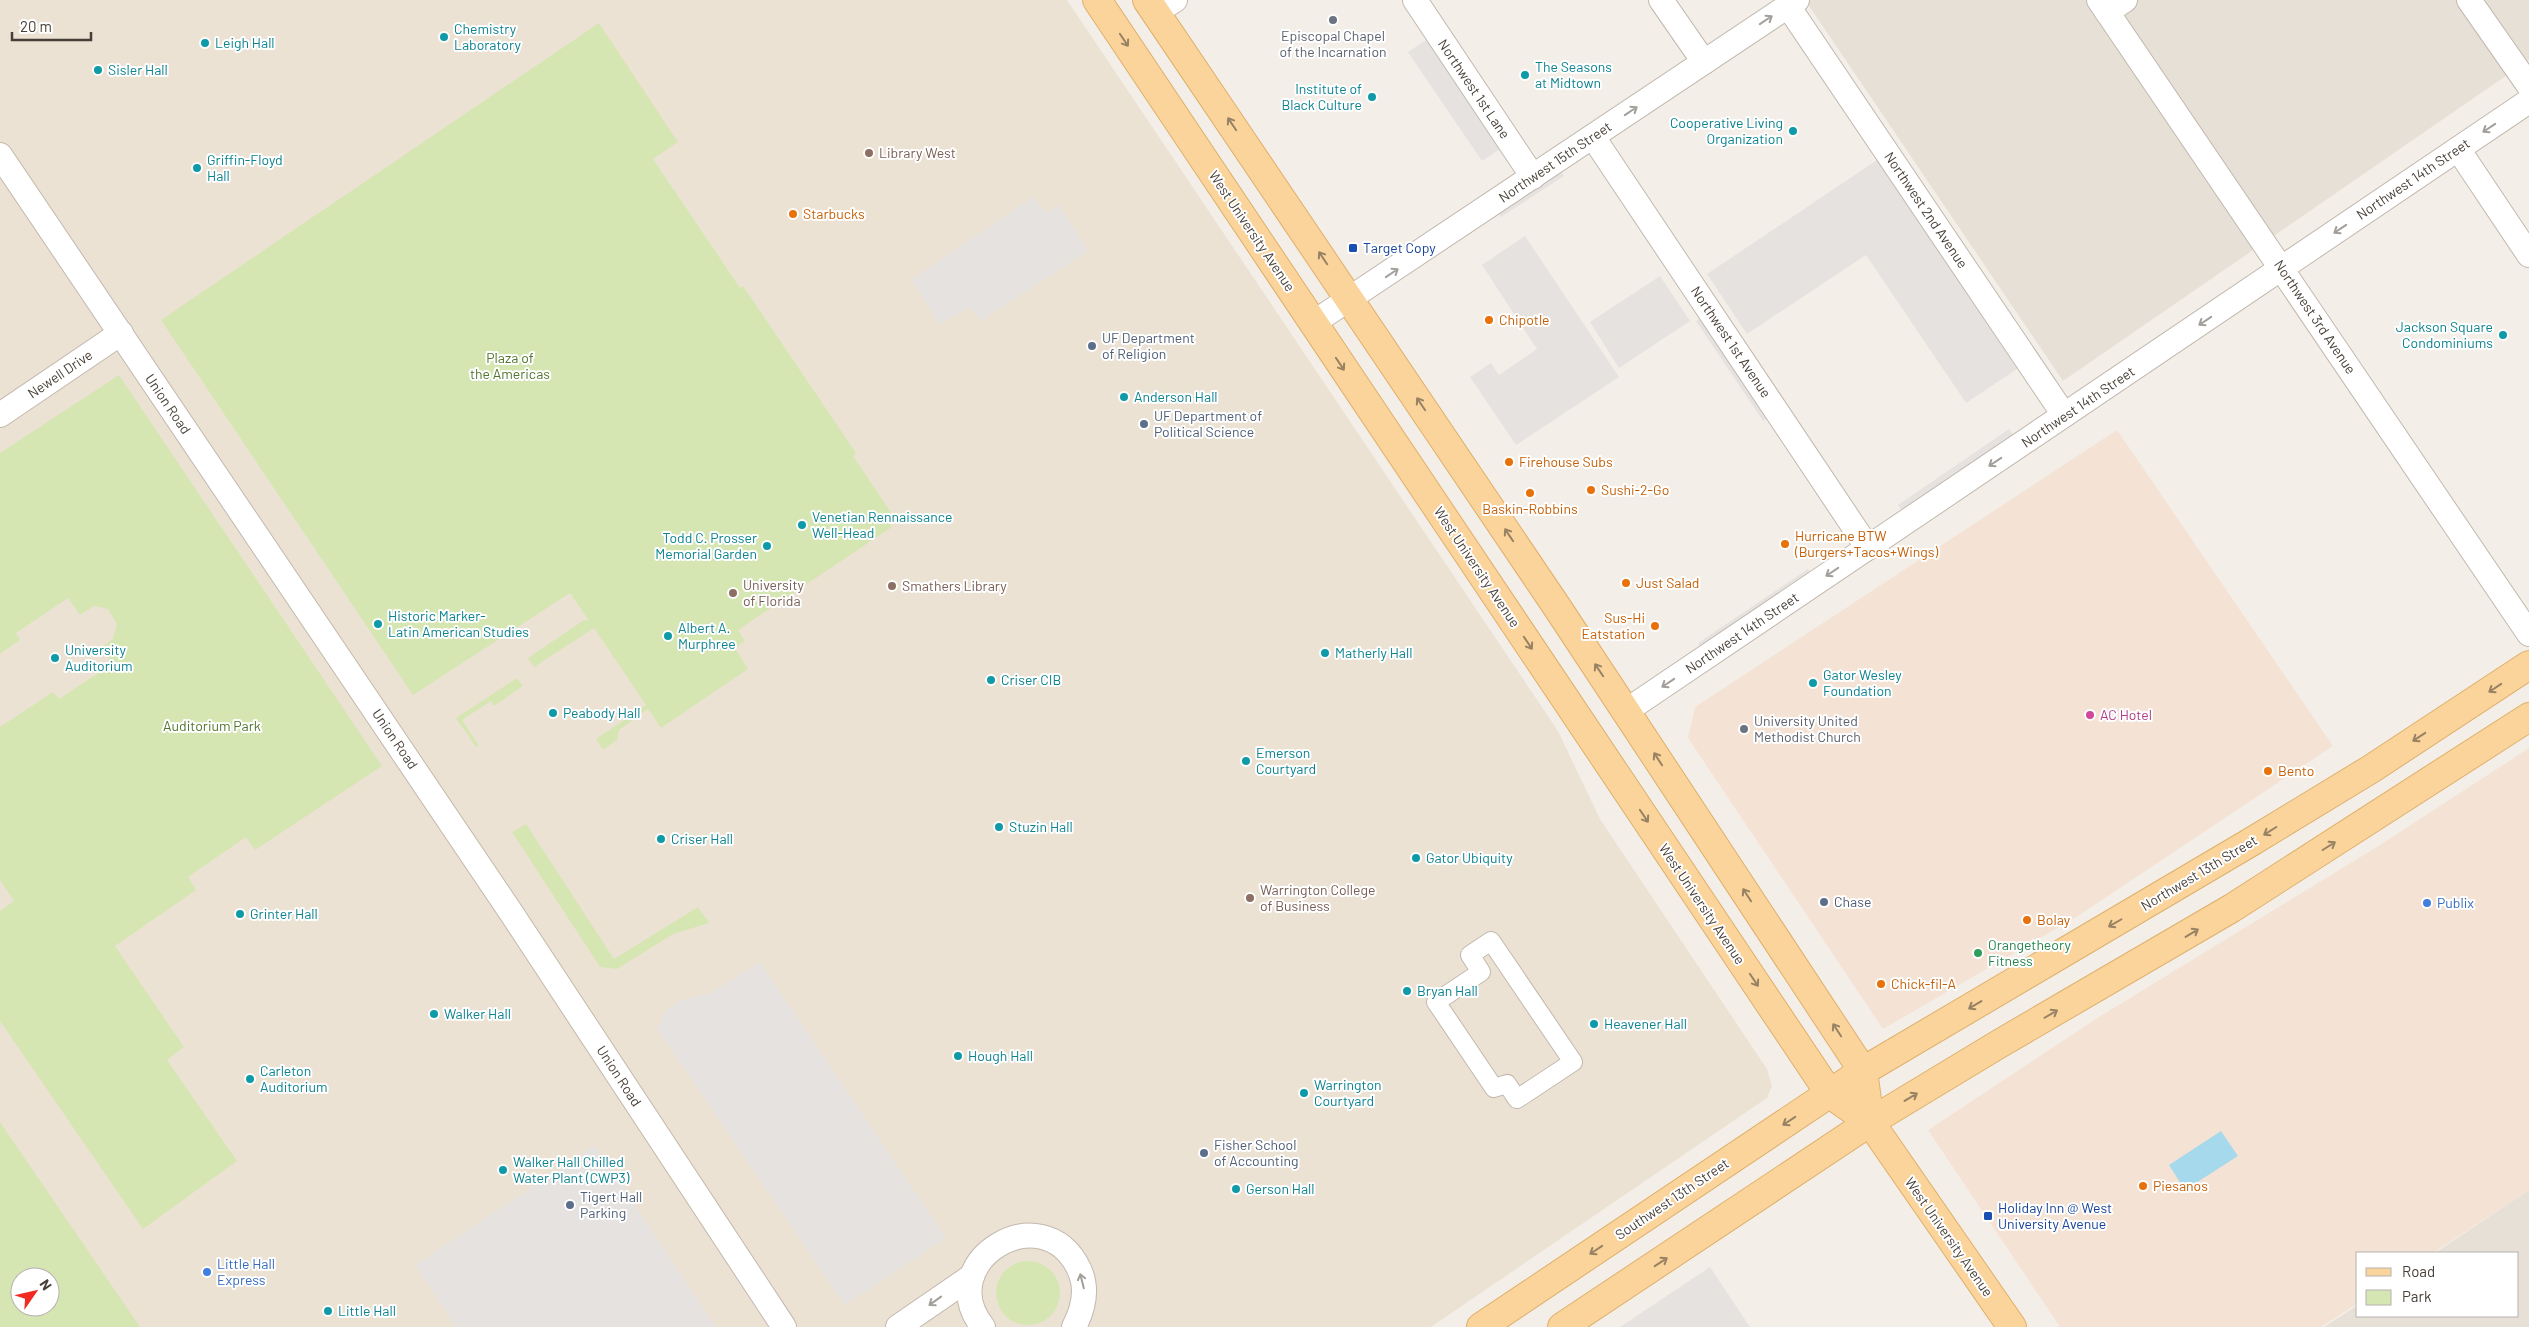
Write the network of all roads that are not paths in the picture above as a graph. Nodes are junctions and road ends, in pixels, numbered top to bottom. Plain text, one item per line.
1 (1097, 0) edge
2 (1414, 0) edge
3 (1661, 0) edge
4 (2469, 0) edge
5 (1792, 3) edge
6 (1159, 4) edge
7 (2110, 4) edge
8 (1704, 62) junction
9 (2529, 86) edge
10 (2529, 101) edge
11 (1593, 137) junction
12 (2458, 149) junction
13 (0, 154) edge
14 (1533, 177) junction
15 (2529, 256) edge
16 (2282, 268) junction
17 (1350, 299) junction
18 (1313, 323) junction
19 (121, 333) junction
20 (0, 415) edge
21 (2064, 415) junction
22 (1868, 548) junction
23 (2529, 634) edge
24 (2529, 665) edge
25 (1626, 711) junction
26 (2529, 717) edge
27 (1492, 941) joint
28 (1863, 1071) junction
29 (1830, 1094) junction
30 (1870, 1122) junction
31 (972, 1276) junction
32 (977, 1325) edge
33 (784, 1327) edge
34 (898, 1327) edge
35 (1074, 1327) edge
36 (1481, 1327) edge
37 (1562, 1327) edge
38 (2012, 1327) edge

1 -> 18 main road, West University Avenue
2 - 14 street, Northwest 1st Lane
3 - 8 street
4 - 9 street
8 -> 5 street, Northwest 15th Street
5 - 21 street, Northwest 2nd Avenue
17 -> 6 main road, West University Avenue
7 - 16 street, Northwest 3rd Avenue
11 -> 8 street, Northwest 15th Street
10 -> 12 street, Northwest 14th Street
11 - 14 street, Northwest 15th Street
11 - 22 street, Northwest 1st Avenue
12 - 15 street
12 -> 16 street, Northwest 14th Street
13 - 19 street, Union Road
17 -> 14 street, Northwest 15th Street
16 -> 21 street, Northwest 14th Street
16 - 23 street, Northwest 3rd Avenue
17 - 18 street, Northwest 15th Street
25 -> 17 main road, West University Avenue
18 -> 29 main road, West University Avenue
19 - 20 street, Newell Drive
19 - 33 street, Union Road
21 -> 22 street, Northwest 14th Street
22 -> 25 street, Northwest 14th Street
24 -> 28 main road, Northwest 13th Street
28 -> 25 main road, West University Avenue
30 -> 26 main road
27 - 27 street
28 - 29 main road, Southwest 13th Street
28 - 30 main road, West University Avenue
29 - 30 main road, West University Avenue
29 -> 36 main road, Southwest 13th Street
37 -> 30 main road
30 - 38 main road, West University Avenue
31 - 32 street
31 -> 34 street
35 -> 31 street

